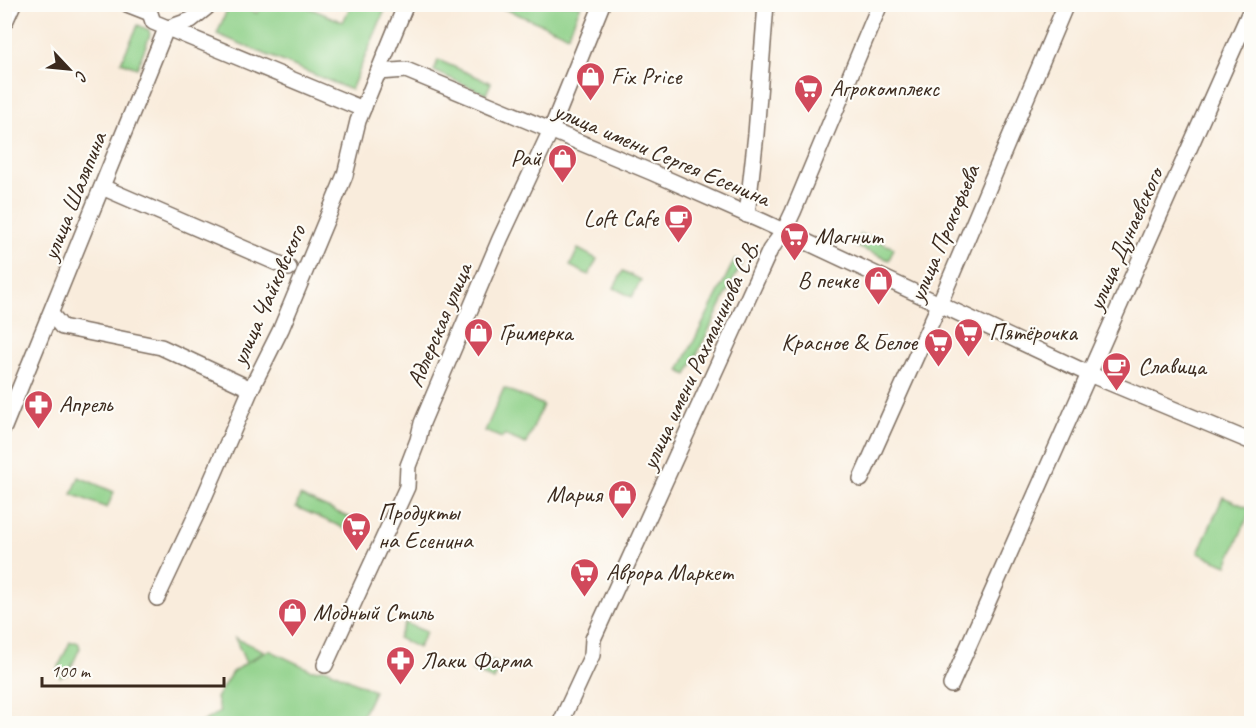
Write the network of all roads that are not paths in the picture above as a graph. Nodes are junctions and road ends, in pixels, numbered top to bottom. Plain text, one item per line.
1 (13, 4) edge
2 (127, 4) edge
3 (211, 4) edge
4 (406, 4) edge
5 (602, 4) edge
6 (766, 4) edge
7 (880, 4) edge
8 (1066, 4) edge
9 (1251, 8) edge
10 (4, 24) edge
11 (166, 29) junction
12 (379, 72) junction
13 (364, 107) junction
14 (551, 130) junction
15 (102, 187) junction
16 (747, 215) junction
17 (784, 231) junction
18 (289, 268) dead end
19 (939, 305) junction
20 (51, 315) junction
21 (1089, 375) junction
22 (251, 389) junction
23 (4, 427) edge
24 (1251, 442) edge
25 (861, 478) dead end
26 (157, 597) dead end
27 (325, 665) dead end
28 (951, 685) dead end
29 (560, 723) edge

1 - 10 street
2 - 11 street
3 - 11 street
4 - 12 street, улица Чайковского
5 - 14 street, Адлерская улица
6 - 16 street
7 - 17 street, улица имени Рахманинова С.В.
8 - 19 street, улица Прокофьева
9 - 21 street, улица Дунаевского
11 - 13 street
11 - 15 street, улица Шаляпина
12 - 13 street, улица Чайковского
12 - 14 street, улица имени Сергея Есенина
13 - 22 street, улица Чайковского
14 - 16 street, улица имени Сергея Есенина
14 - 27 street, Адлерская улица
15 - 18 street
15 - 20 street, улица Шаляпина
16 - 17 street, улица имени Сергея Есенина
17 - 19 street, улица имени Сергея Есенина
17 - 29 street, улица имени Рахманинова С.В.
19 - 21 street, улица имени Сергея Есенина
19 - 25 street, улица Прокофьева
20 - 22 street
20 - 23 street, улица Шаляпина
21 - 24 street, улица имени Сергея Есенина
21 - 28 street, улица Дунаевского
22 - 26 street, улица Чайковского

